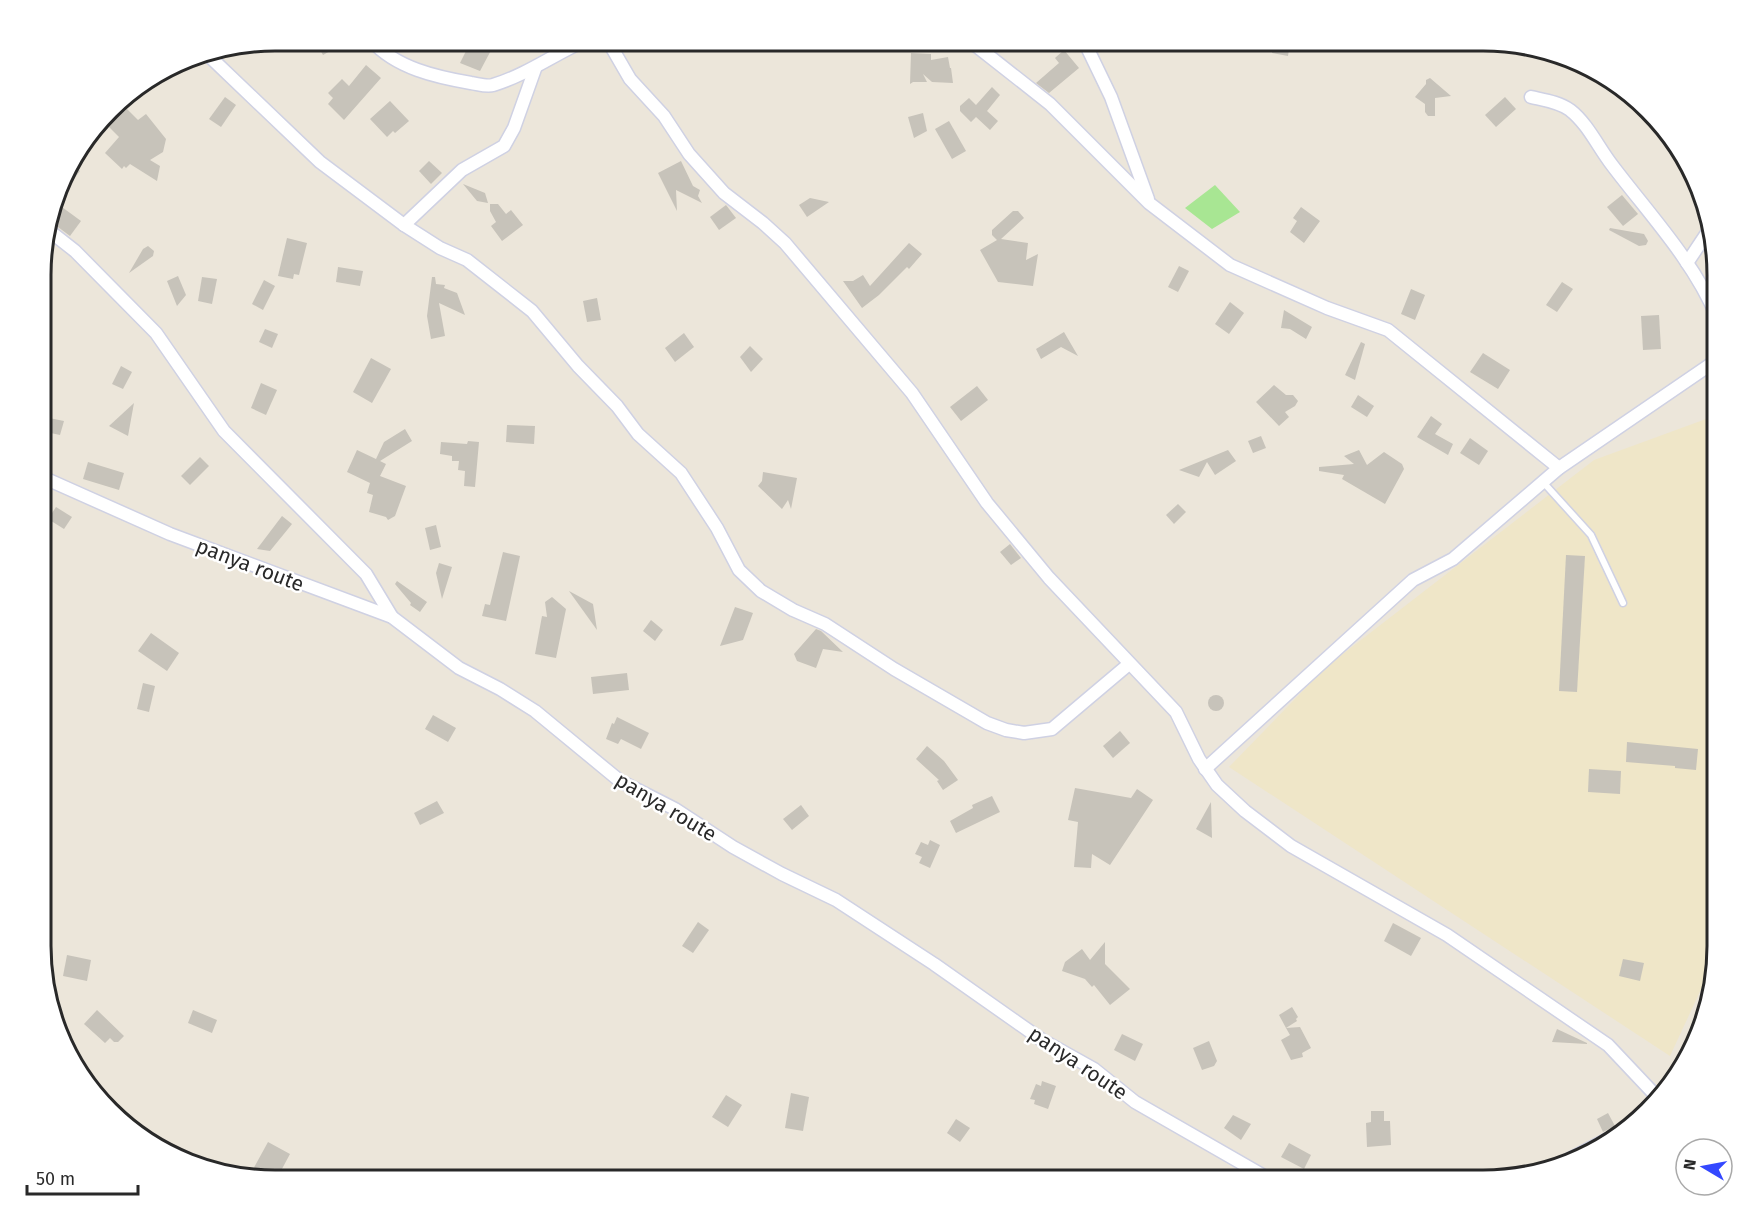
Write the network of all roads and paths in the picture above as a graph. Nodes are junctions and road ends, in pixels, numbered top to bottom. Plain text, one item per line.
1 (381, 51) edge
2 (566, 51) edge
3 (614, 51) edge
4 (983, 51) edge
5 (1089, 51) edge
6 (213, 60) edge
7 (535, 69) junction
8 (1531, 97) dead end
9 (1149, 203) junction
10 (405, 225) junction
11 (54, 235) edge
12 (1704, 238) edge
13 (1687, 263) junction
14 (1707, 299) edge
15 (1707, 367) edge
16 (1559, 468) junction
17 (51, 481) edge
18 (1544, 482) junction
19 (1623, 603) dead end
20 (392, 617) junction
21 (1129, 664) junction
22 (1205, 769) junction
23 (1653, 1092) edge
24 (1254, 1170) edge

1 - 7 street
2 - 7 street
3 - 21 street
4 - 9 street
5 - 9 street
6 - 10 street
7 - 10 street
8 - 13 street
9 - 16 street
10 - 21 street
11 - 20 street
12 - 13 street
13 - 14 street
15 - 16 street
16 - 18 street
17 - 20 street, panya route
18 - 19 lane
18 - 22 street
20 - 24 street, panya route
21 - 22 street
22 - 23 street

